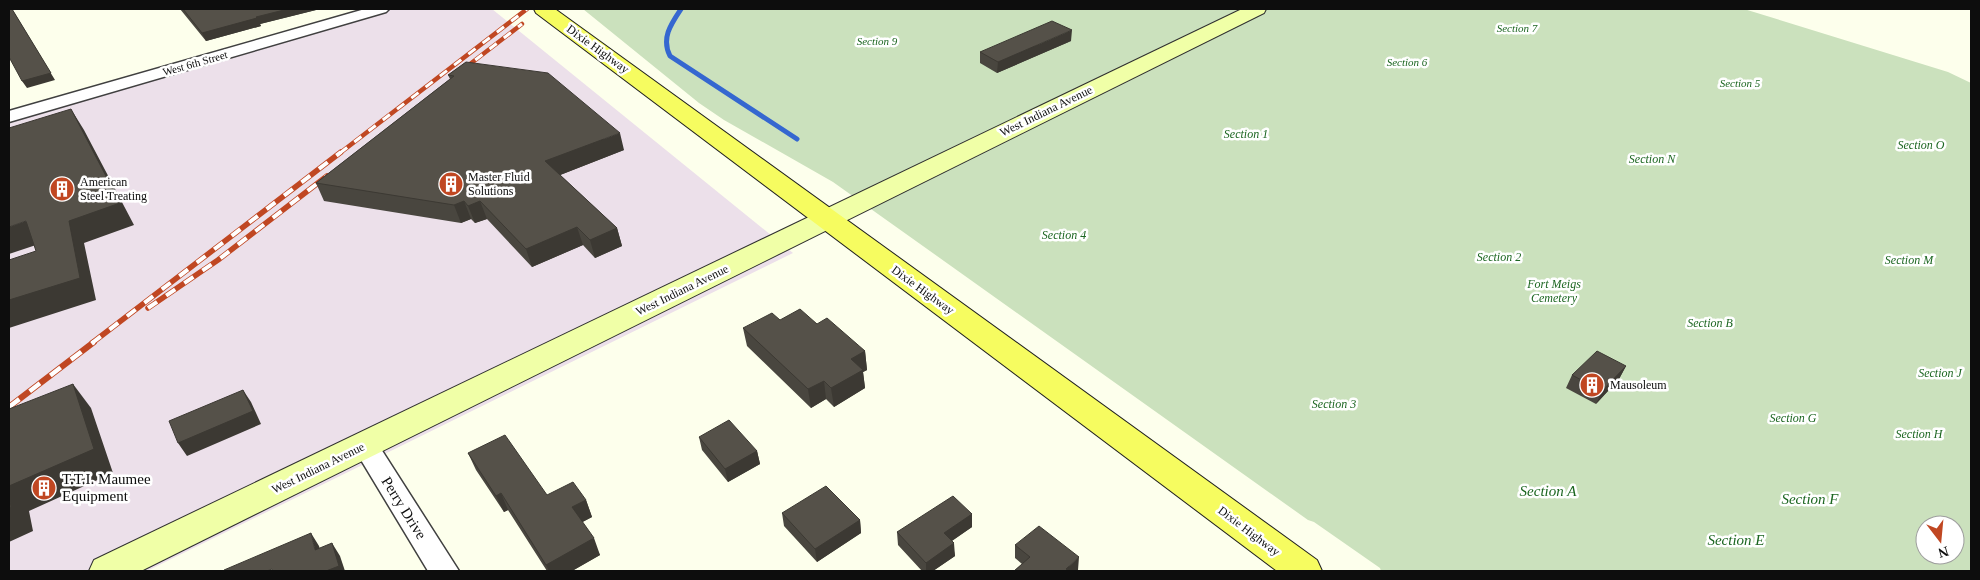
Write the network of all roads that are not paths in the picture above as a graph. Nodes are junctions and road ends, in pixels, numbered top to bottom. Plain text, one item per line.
1 (381, 9) edge
2 (543, 9) edge
3 (1257, 9) edge
4 (9, 117) edge
5 (827, 219) junction
6 (366, 445) junction
7 (108, 571) edge
8 (444, 571) edge
9 (1304, 571) edge

1 - 4 street, West 6th Street
2 - 5 main road, Dixie Highway
3 - 5 main road, West Indiana Avenue
5 - 6 main road, West Indiana Avenue
5 - 9 main road, Dixie Highway
6 - 7 main road, West Indiana Avenue
6 - 8 street, Perry Drive

